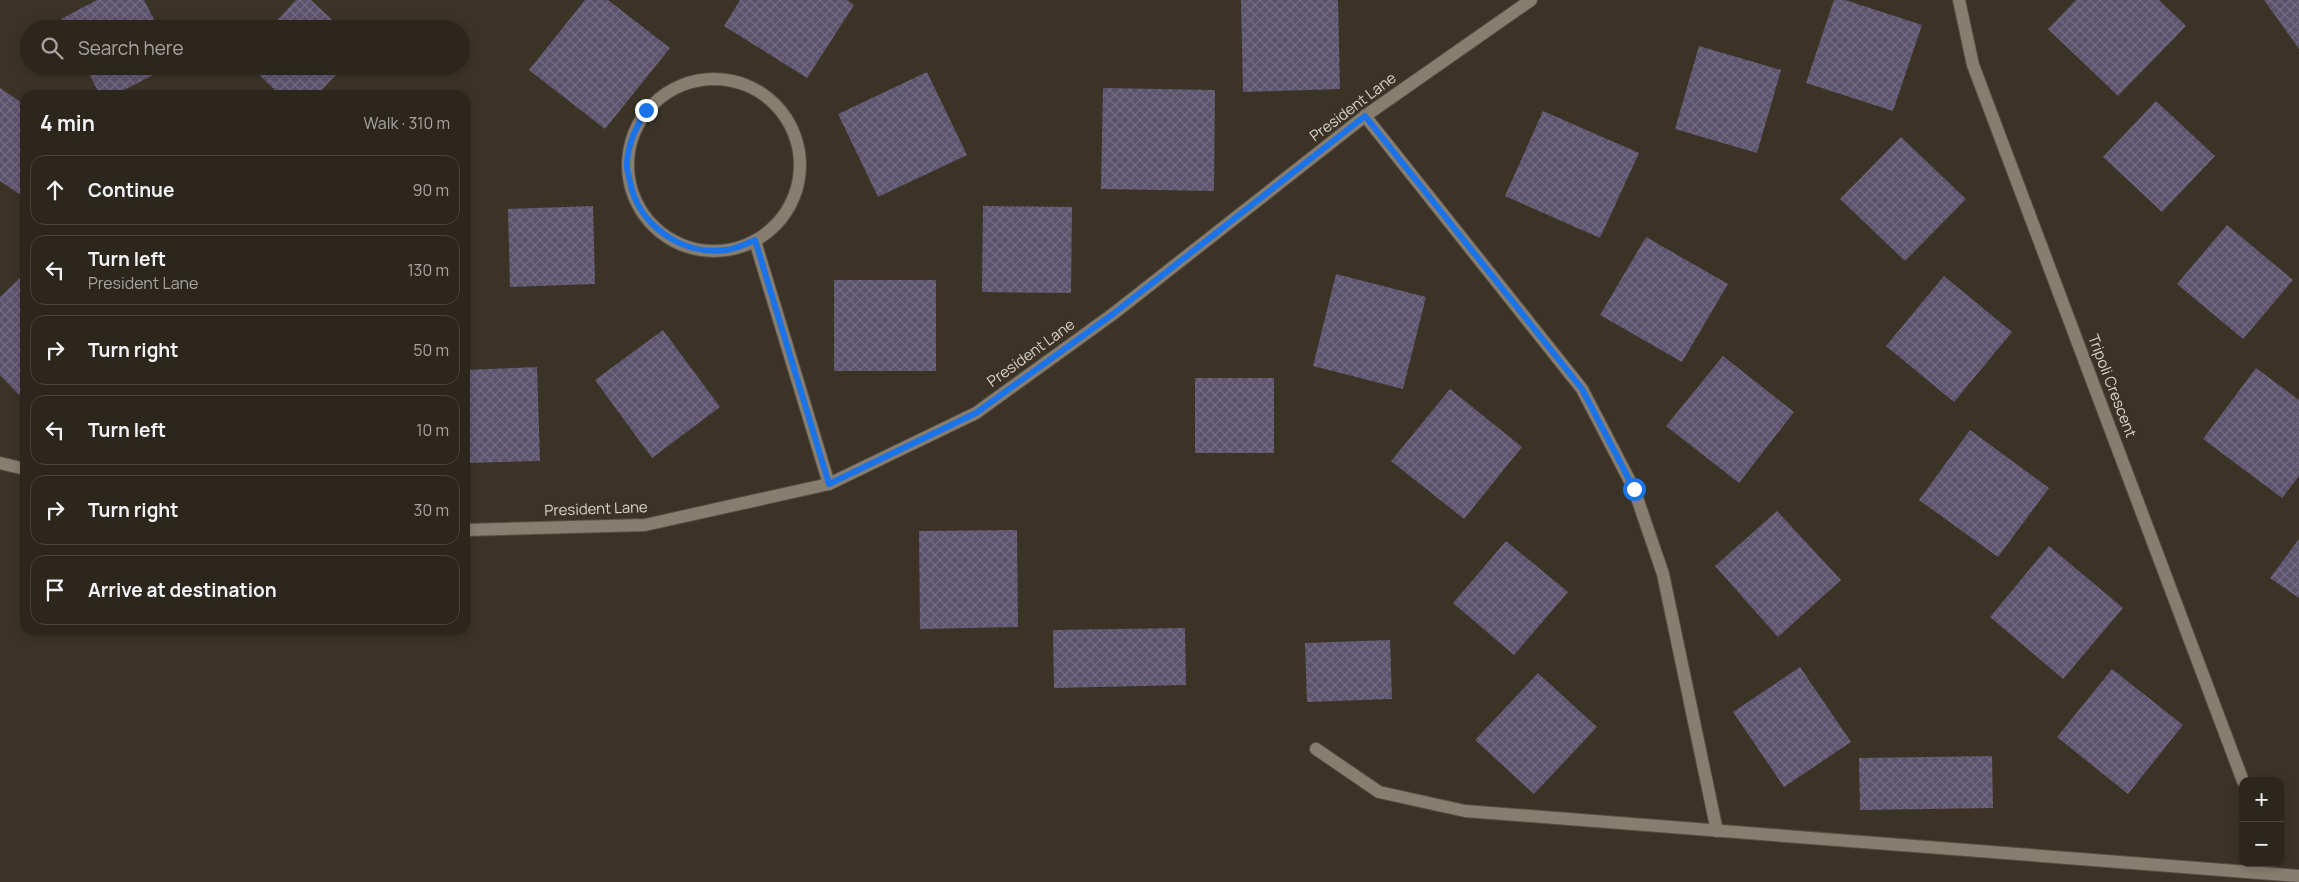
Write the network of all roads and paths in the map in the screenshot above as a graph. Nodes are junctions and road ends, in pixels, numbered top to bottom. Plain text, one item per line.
1 (1531, 0) edge
2 (1959, 0) edge
3 (1365, 116) junction
4 (755, 240) junction
5 (0, 463) edge
6 (20, 468) edge
7 (829, 484) junction
8 (470, 530) edge
9 (1316, 750) dead end
10 (2241, 777) edge
11 (1717, 831) junction
12 (2276, 869) edge
13 (2299, 876) edge

1 - 3 street, President Lane
2 - 10 street, Tripoli Crescent
3 - 7 street, President Lane
3 - 11 street
4 - 4 street
4 - 7 street
5 - 6 street
7 - 8 street, President Lane
9 - 11 street
11 - 12 street
12 - 13 street

